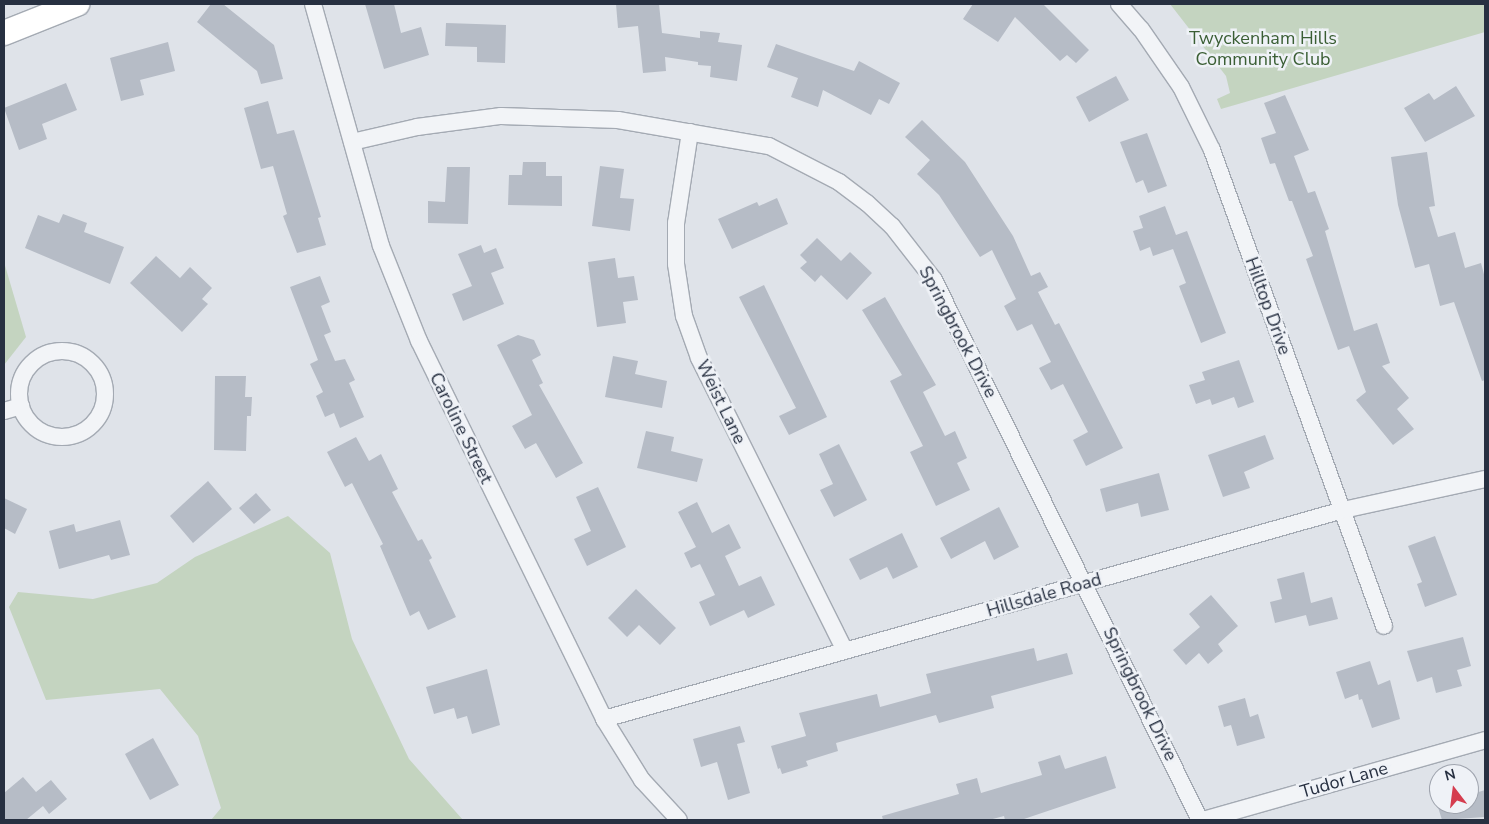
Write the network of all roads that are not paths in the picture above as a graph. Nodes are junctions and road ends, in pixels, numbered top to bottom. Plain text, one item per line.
1 (77, 4) edge
2 (313, 4) edge
3 (1119, 4) edge
4 (4, 33) edge
5 (690, 132) junction
6 (352, 142) junction
7 (21, 406) junction
8 (4, 411) edge
9 (1485, 478) edge
10 (1343, 510) junction
11 (1085, 582) junction
12 (1384, 626) dead end
13 (846, 652) junction
14 (604, 719) junction
15 (1485, 740) edge
16 (679, 820) edge
17 (1202, 820) edge

1 - 4 street
2 - 6 street, Caroline Street
3 - 10 street, Hilltop Drive
5 - 6 street, Springbrook Drive
5 - 11 street, Springbrook Drive
5 - 13 street, Weist Lane
6 - 14 street, Caroline Street
7 - 7 street
7 - 8 street
9 - 10 street, Hillsdale Road
10 - 11 street, Hillsdale Road
10 - 12 street, Hilltop Drive
11 - 13 street, Hillsdale Road
11 - 17 street, Springbrook Drive
13 - 14 street, Hillsdale Road
14 - 16 street, Caroline Street
15 - 17 street, Tudor Lane

